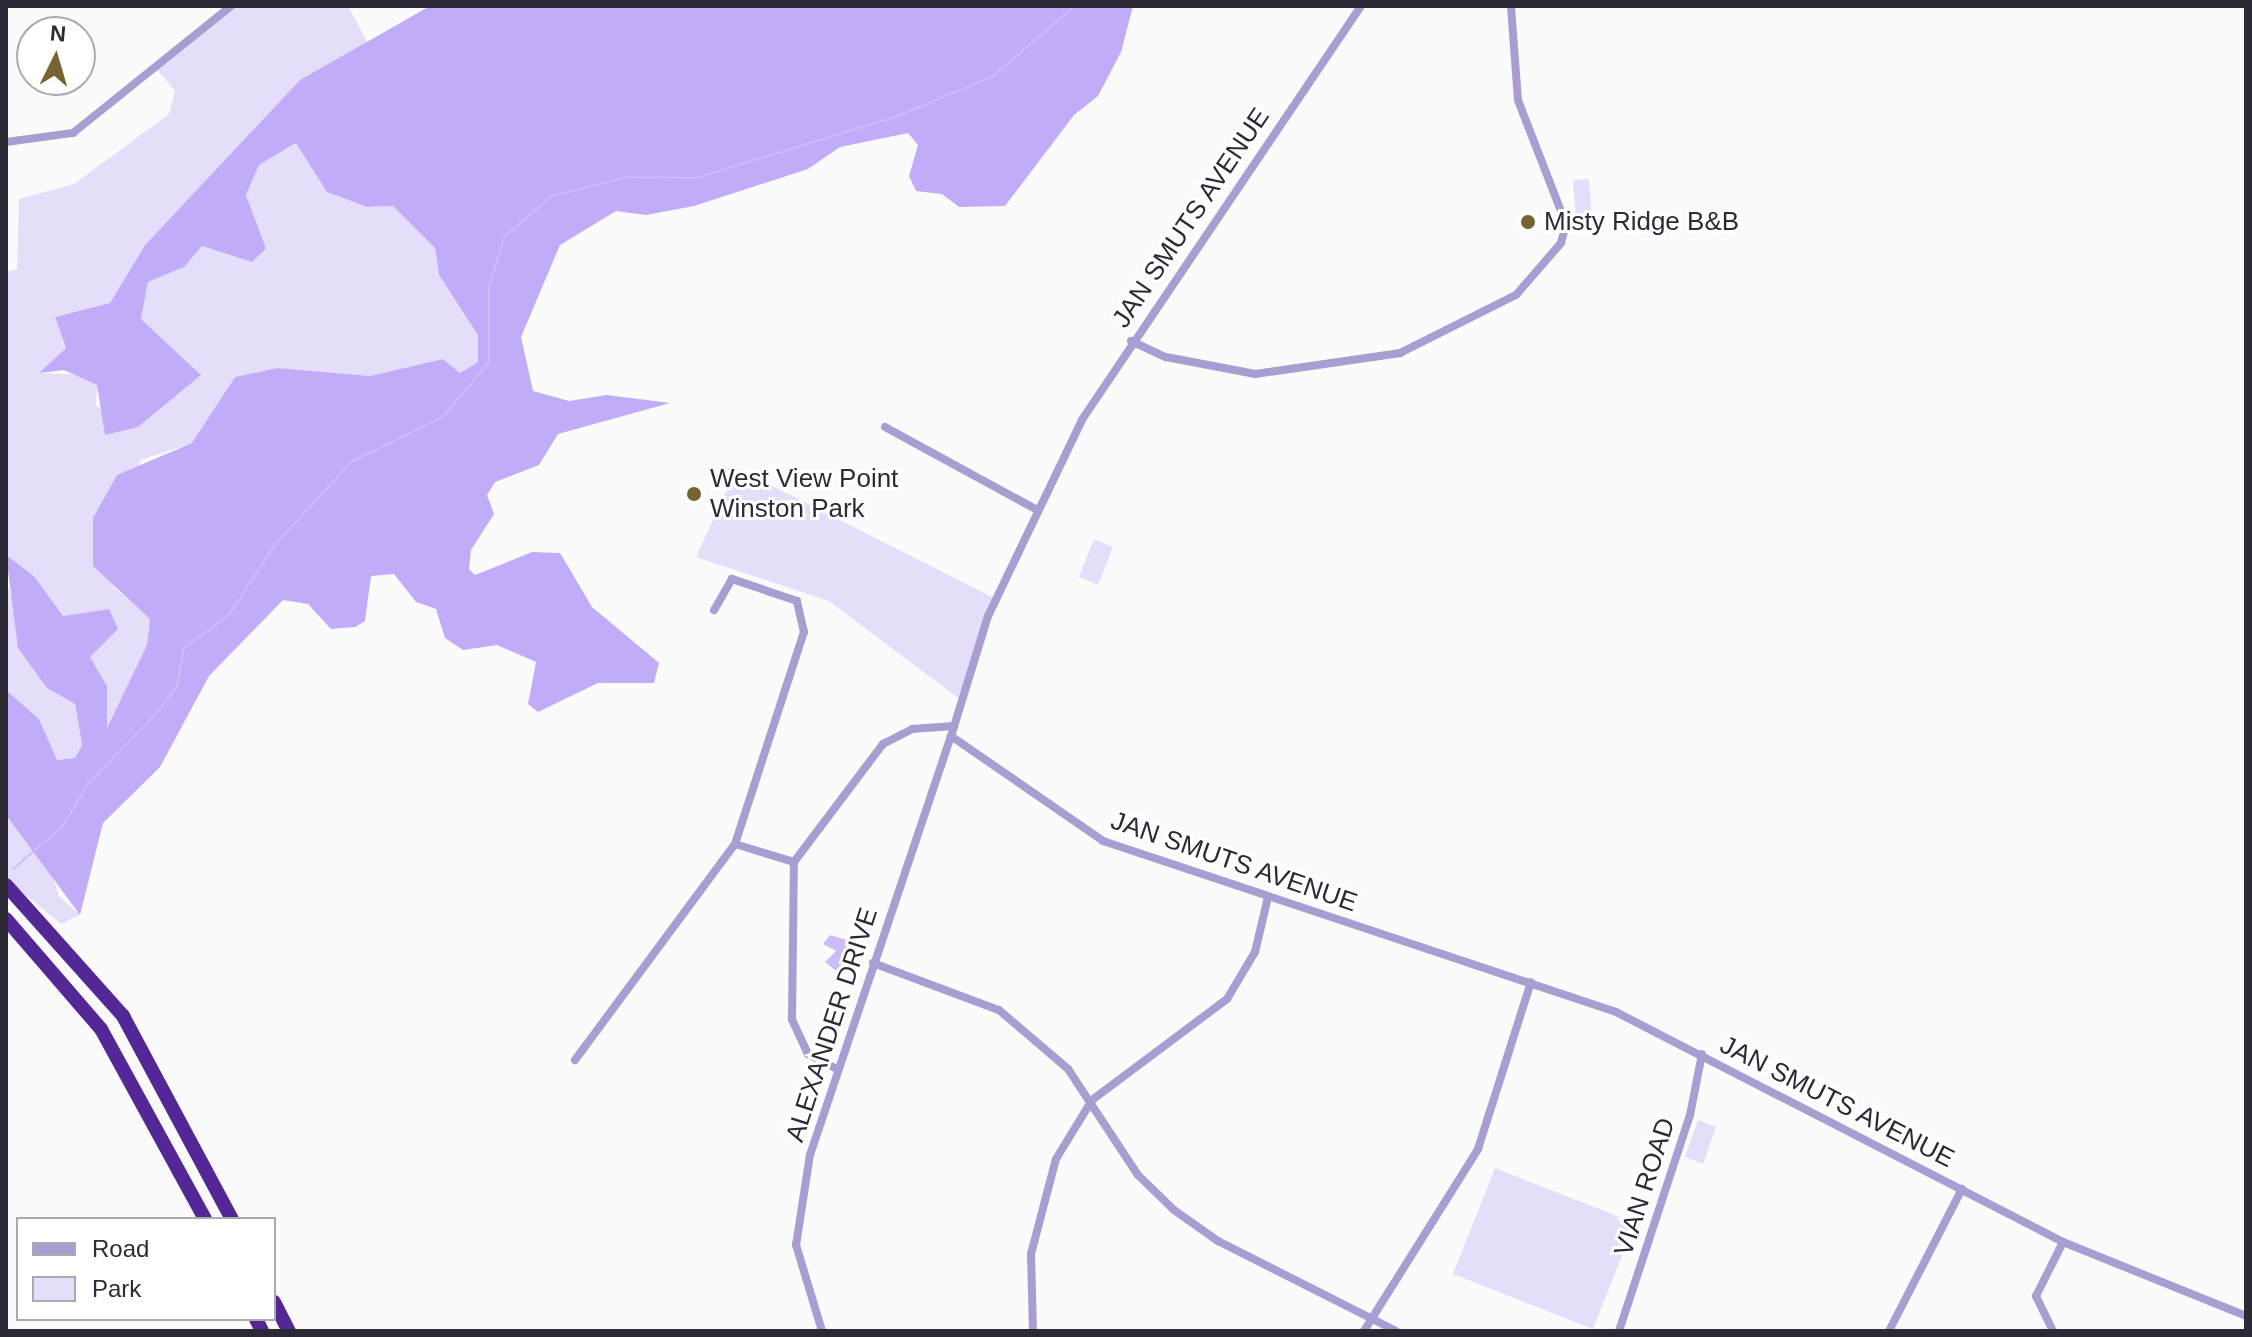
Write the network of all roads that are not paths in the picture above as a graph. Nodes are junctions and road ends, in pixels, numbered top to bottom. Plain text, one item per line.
1 (231, 6) edge
2 (1361, 6) edge
3 (1511, 6) edge
4 (6, 142) edge
5 (1131, 341) junction
6 (885, 427) dead end
7 (1037, 510) junction
8 (714, 610) dead end
9 (954, 726) junction
10 (951, 736) junction
11 (735, 844) junction
12 (794, 862) junction
13 (6, 885) edge
14 (1268, 897) junction
15 (6, 919) edge
16 (873, 963) junction
17 (1531, 982) junction
18 (1702, 1054) junction
19 (575, 1060) dead end
20 (837, 1069) junction
21 (1092, 1100) junction
22 (1962, 1189) junction
23 (204, 1217) edge
24 (231, 1217) edge
25 (2063, 1242) junction
26 (276, 1306) edge
27 (2246, 1316) edge
28 (1373, 1318) junction
29 (289, 1331) edge
30 (822, 1331) edge
31 (1033, 1331) edge
32 (1364, 1331) edge
33 (1396, 1331) edge
34 (1619, 1331) edge
35 (1889, 1331) edge
36 (2053, 1331) edge

1 - 4 street
2 - 5 street, JAN SMUTS AVENUE
3 - 5 street
5 - 7 street, JAN SMUTS AVENUE
6 - 7 street
7 - 9 street, JAN SMUTS AVENUE
8 - 11 street
9 - 10 street, JAN SMUTS AVENUE
9 - 12 street
10 - 14 street, JAN SMUTS AVENUE
10 - 16 street, ALEXANDER DRIVE
11 - 12 street
11 - 19 street
12 - 20 street
13 - 24 highway
14 - 17 street, JAN SMUTS AVENUE
14 - 21 street
15 - 23 highway
16 - 20 street, ALEXANDER DRIVE
16 - 21 street
17 - 18 street, JAN SMUTS AVENUE
17 - 28 street
18 - 22 street, JAN SMUTS AVENUE
18 - 34 street, VIAN ROAD
20 - 30 street, ALEXANDER DRIVE
21 - 28 street
21 - 31 street
22 - 25 street, JAN SMUTS AVENUE
22 - 35 street
25 - 27 street, JAN SMUTS AVENUE
25 - 36 street
26 - 29 highway
28 - 32 street
28 - 33 street

